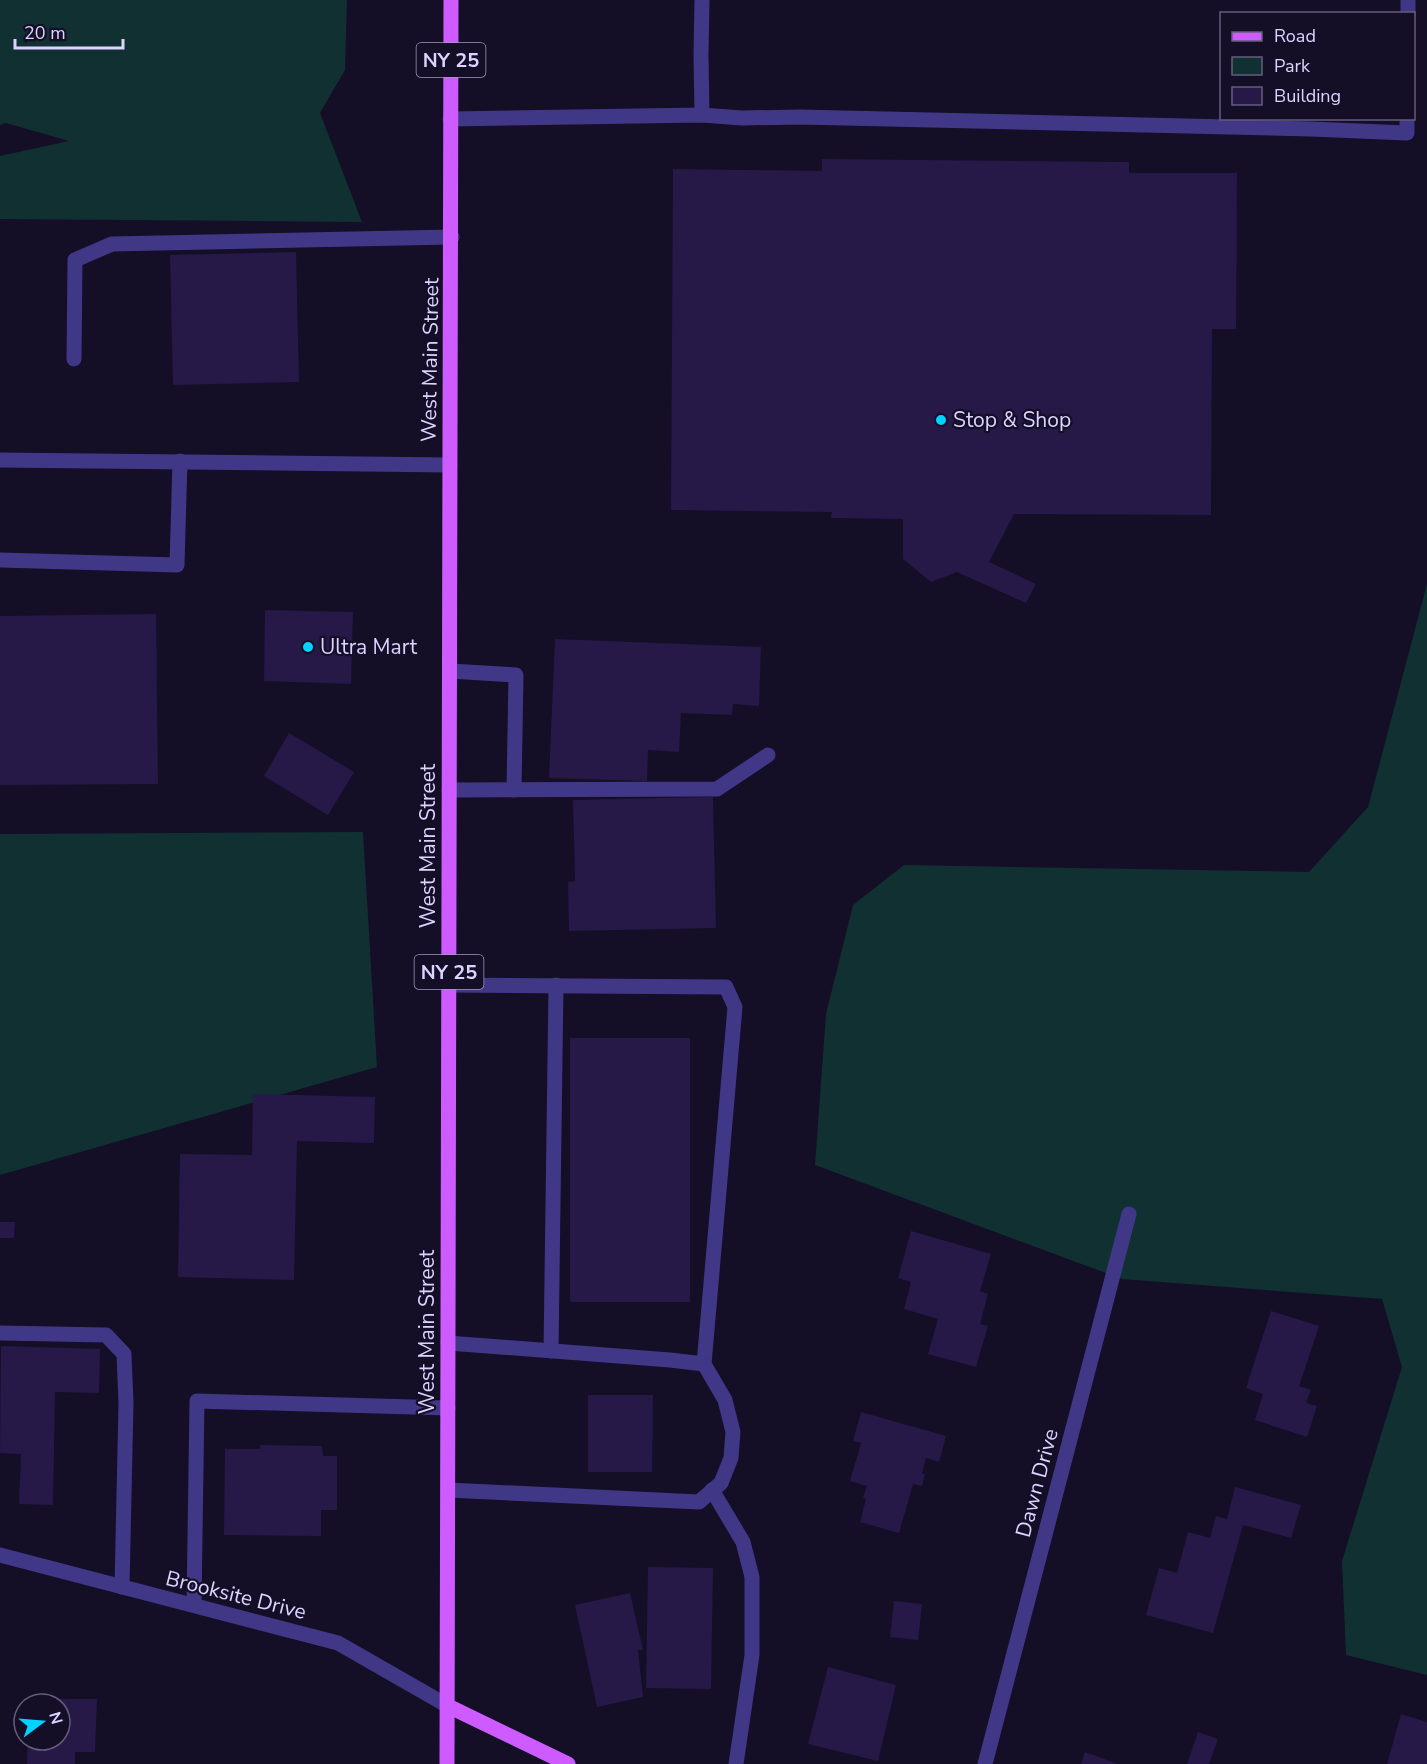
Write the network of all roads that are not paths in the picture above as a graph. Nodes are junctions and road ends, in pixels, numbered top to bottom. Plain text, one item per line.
1 (451, 0) edge
2 (702, 0) edge
3 (702, 115) junction
4 (450, 119) junction
5 (1407, 120) edge
6 (452, 237) junction
7 (74, 359) dead end
8 (0, 460) edge
9 (180, 461) junction
10 (450, 465) junction
11 (0, 560) edge
12 (450, 671) junction
13 (768, 754) dead end
14 (449, 790) junction
15 (514, 790) junction
16 (449, 985) junction
17 (556, 986) junction
18 (1129, 1214) dead end
19 (0, 1333) edge
20 (448, 1343) junction
21 (551, 1351) junction
22 (704, 1364) junction
23 (448, 1408) junction
24 (448, 1490) junction
25 (712, 1490) junction
26 (0, 1555) edge
27 (122, 1587) junction
28 (194, 1605) junction
29 (448, 1706) junction
30 (447, 1764) edge
31 (568, 1764) edge
32 (736, 1764) edge
33 (985, 1764) edge

1 - 4 main road, West Main Street / NY 25
2 - 3 street
3 - 4 street
3 - 5 street
4 - 6 main road, West Main Street / NY 25
6 - 7 street
6 - 10 main road, West Main Street / NY 25
8 - 9 street
9 - 10 street
9 - 11 street
10 - 12 main road, West Main Street / NY 25
12 - 14 main road, West Main Street / NY 25
12 - 15 street
13 - 15 street
14 - 15 street
14 - 16 main road, West Main Street / NY 25
16 - 17 street
16 - 20 main road, West Main Street / NY 25
17 - 21 street
17 - 22 street
18 - 33 street, Dawn Drive
19 - 27 street
20 - 21 street
20 - 23 main road, West Main Street / NY 25
21 - 22 street
22 - 25 street
23 - 24 main road, West Main Street / NY 25
23 - 28 street
24 - 25 street
24 - 29 main road, West Main Street / NY 25
25 - 32 street
26 - 27 street, Brooksite Drive
27 - 28 street, Brooksite Drive
28 - 29 street, Brooksite Drive
29 - 30 main road, West Main Street / NY 25
29 - 31 main road

